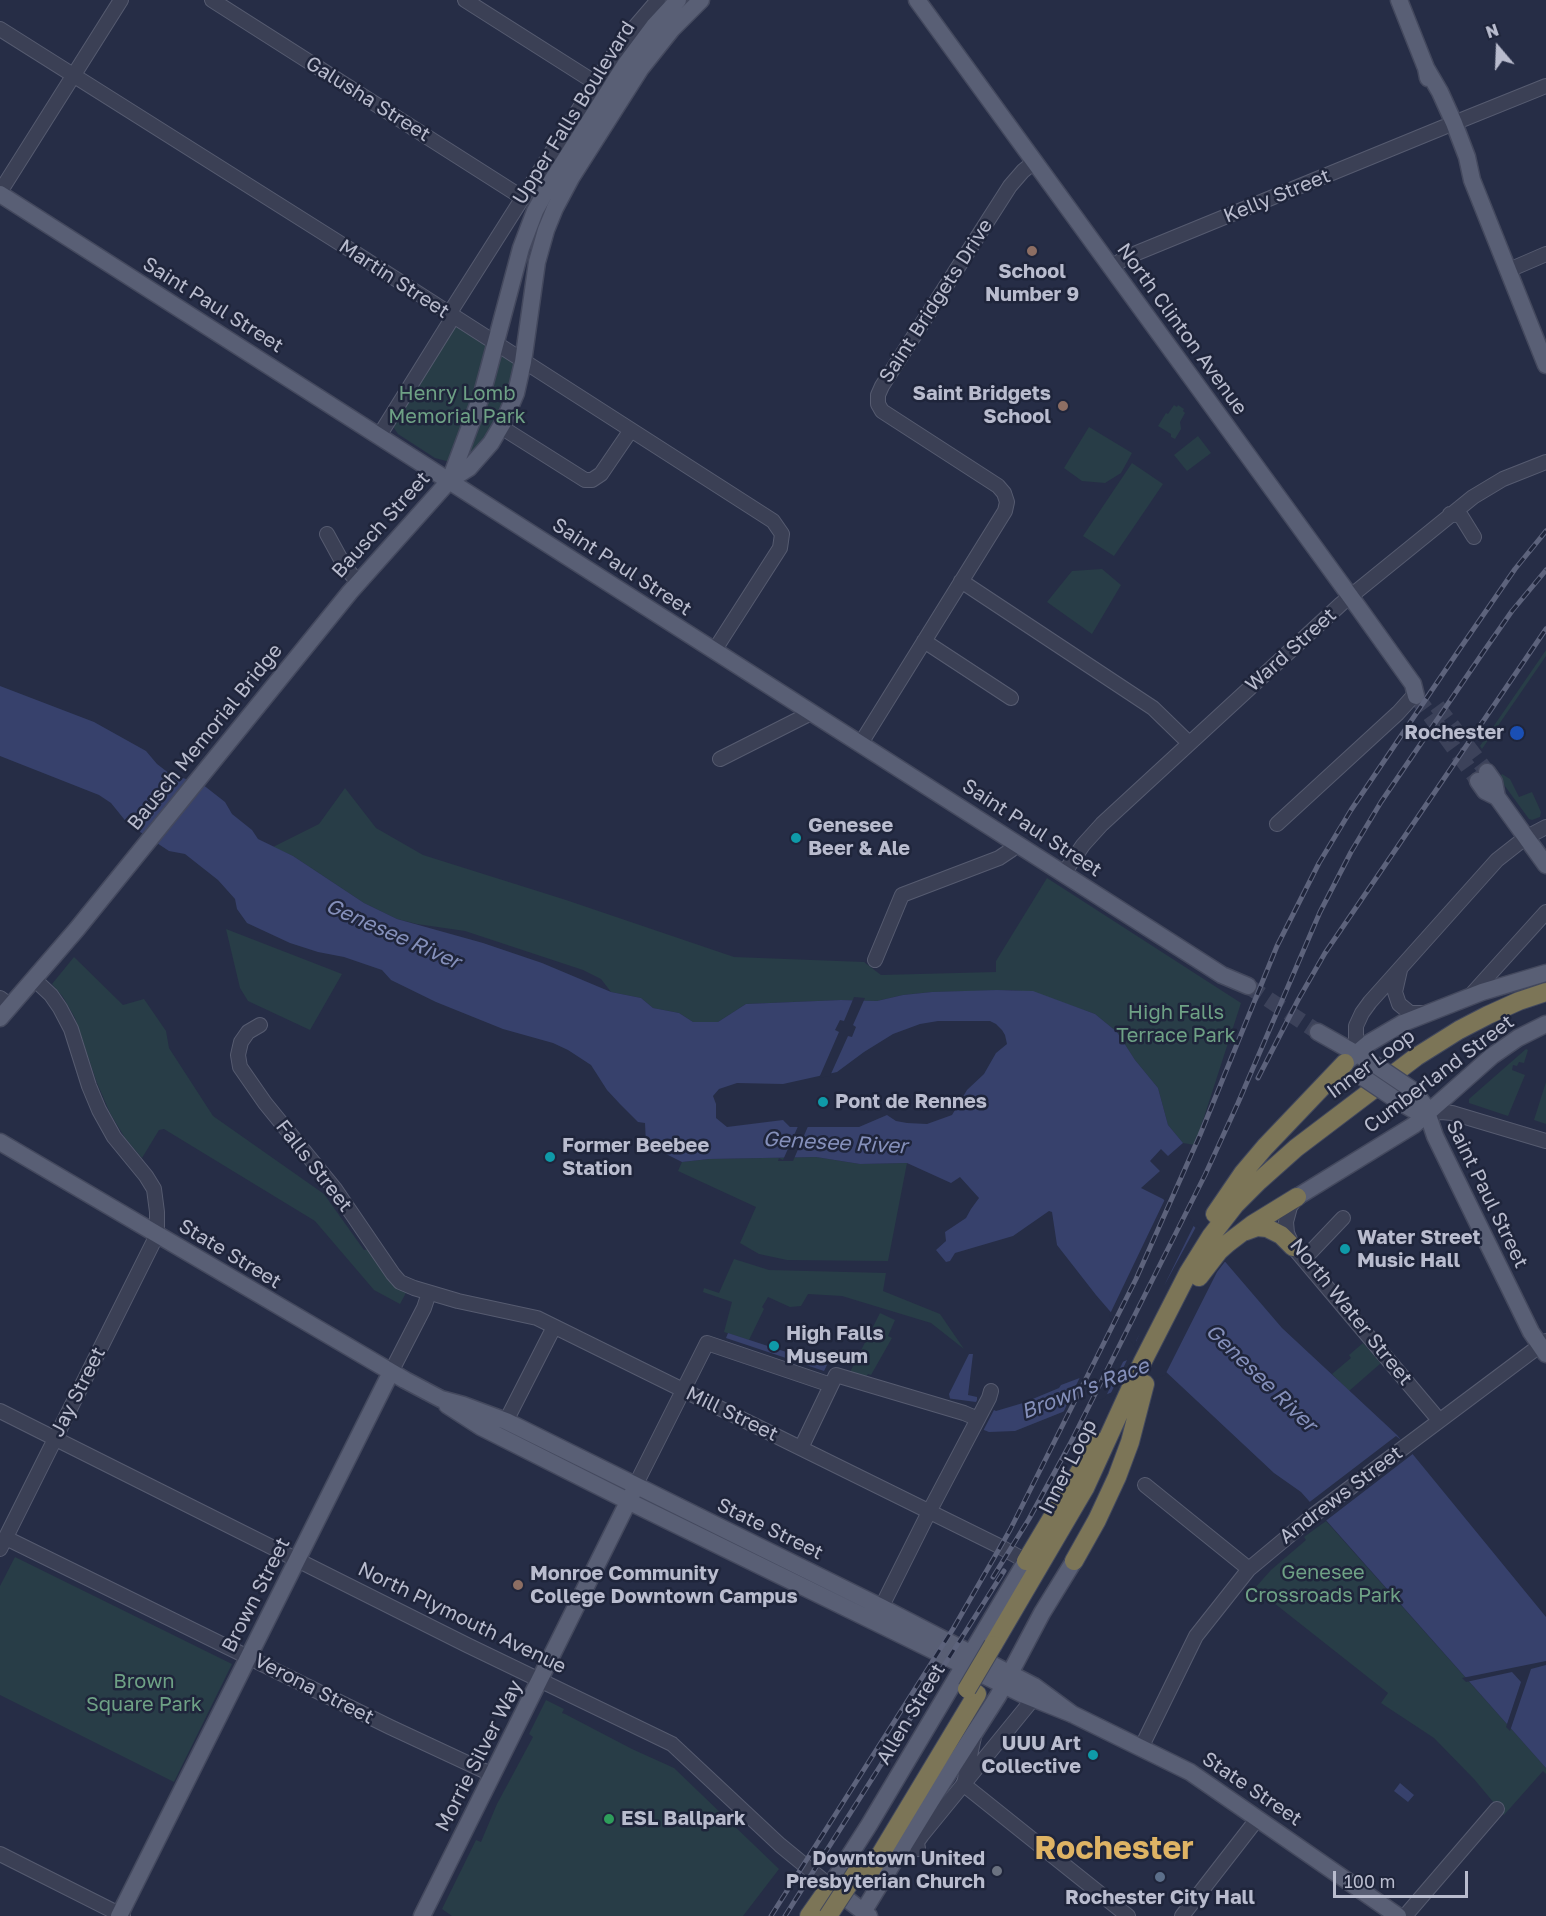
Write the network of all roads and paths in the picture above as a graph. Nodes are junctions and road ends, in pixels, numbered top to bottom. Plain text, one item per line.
1 (121, 0) edge
2 (212, 0) edge
3 (465, 0) edge
4 (658, 0) edge
5 (678, 0) edge
6 (701, 0) edge
7 (917, 0) edge
8 (1399, 0) edge
9 (0, 29) edge
10 (73, 76) junction
11 (1546, 86) edge
12 (608, 91) junction
13 (1449, 125) junction
14 (1034, 162) junction
15 (0, 193) edge
16 (523, 198) junction
17 (1546, 254) edge
18 (1111, 267) junction
19 (1509, 270) junction
20 (451, 316) junction
21 (496, 344) junction
22 (523, 362) junction
23 (1546, 365) edge
24 (501, 427) junction
25 (631, 430) junction
26 (380, 436) junction
27 (1546, 462) edge
28 (450, 480) junction
29 (1450, 514) junction
30 (327, 534) dead end
31 (1473, 537) dead end
32 (961, 581) junction
33 (358, 582) junction
34 (1351, 596) junction
35 (344, 598) joint
36 (924, 641) junction
37 (714, 651) junction
38 (1417, 690) joint
39 (1011, 698) dead end
40 (812, 713) junction
41 (861, 743) junction
42 (1189, 743) junction
43 (720, 759) dead end
44 (1482, 777) tunnel mouth
45 (1277, 824) dead end
46 (1546, 827) edge
47 (1526, 838) junction
48 (1017, 843) junction
49 (1546, 865) edge
50 (1064, 873) junction
51 (1546, 912) edge
52 (875, 960) dead end
53 (1402, 966) junction
54 (1546, 973) edge
55 (34, 979) junction
56 (1247, 990) tunnel mouth
57 (1546, 992) edge
58 (1470, 997) junction
59 (1546, 1005) edge
60 (4, 1007) edge
61 (1427, 1013) junction
62 (1546, 1024) edge
63 (260, 1025) dead end
64 (1315, 1035) tunnel mouth
65 (1350, 1058) junction
66 (1367, 1070) junction
67 (1428, 1114) junction
68 (1546, 1141) edge
69 (0, 1142) edge
70 (1297, 1197) junction
71 (1343, 1218) dead end
72 (157, 1235) junction
73 (1237, 1236) junction
74 (1213, 1242) junction
75 (1298, 1253) junction
76 (429, 1293) junction
77 (554, 1327) junction
78 (1544, 1347) edge
79 (391, 1372) junction
80 (834, 1380) junction
81 (1138, 1387) junction
82 (683, 1390) junction
83 (989, 1398) dead end
84 (441, 1399) junction
85 (0, 1411) edge
86 (1439, 1420) junction
87 (506, 1422) junction
88 (975, 1425) junction
89 (55, 1438) junction
90 (801, 1448) junction
91 (1145, 1485) dead end
92 (632, 1494) junction
93 (929, 1512) junction
94 (3, 1543) edge
95 (297, 1559) junction
96 (1026, 1561) junction
97 (1074, 1561) joint
98 (1249, 1569) junction
99 (878, 1614) junction
100 (249, 1656) junction
101 (968, 1659) junction
102 (540, 1680) junction
103 (1008, 1680) junction
104 (1033, 1699) junction
105 (1072, 1714) junction
106 (977, 1730) junction
107 (1141, 1748) junction
108 (493, 1775) junction
109 (963, 1784) junction
110 (1497, 1809) dead end
111 (1258, 1818) junction
112 (918, 1849) dead end
113 (0, 1854) edge
114 (861, 1876) junction
115 (830, 1886) junction
116 (866, 1914) edge
117 (121, 1915) edge
118 (422, 1916) edge
119 (809, 1916) edge
120 (828, 1916) edge
121 (843, 1916) edge
122 (1128, 1916) edge
123 (1182, 1916) edge
124 (1398, 1916) edge
125 (1406, 1916) edge

1 - 10 street
2 - 16 street, Galusha Street
3 - 12 street
4 - 12 street
5 - 12 main road, Upper Falls Boulevard
6 - 12 main road, Upper Falls Boulevard
7 - 14 main road, North Clinton Avenue
8 - 13 main road
9 - 10 street, Martin Street
10 - 15 street
10 - 20 street, Martin Street
11 - 13 street, Kelly Street
12 - 16 street
12 - 21 main road, Upper Falls Boulevard
12 - 22 main road, Upper Falls Boulevard
13 - 18 street, Kelly Street
13 - 19 main road
14 - 18 main road, North Clinton Avenue
14 - 32 street, Saint Bridgets Drive
15 - 26 main road, Saint Paul Street
16 - 20 street
17 - 19 street
18 - 34 main road, North Clinton Avenue
19 - 23 main road
20 - 21 street, Martin Street
20 - 26 street
21 - 22 street, Martin Street
21 - 28 main road, Upper Falls Boulevard
22 - 24 main road, Upper Falls Boulevard
22 - 25 street, Martin Street
24 - 25 street
24 - 28 main road, Upper Falls Boulevard
25 - 37 street, Martin Street
26 - 28 main road, Saint Paul Street
27 - 29 street, Ward Street
28 - 33 main road, Bausch Street
28 - 37 main road, Saint Paul Street
29 - 31 street
29 - 34 street, Ward Street
30 - 33 street
32 - 36 street, Saint Bridgets Drive
32 - 42 street
33 - 35 main road, Bausch Street
34 - 38 main road, North Clinton Avenue
34 - 42 street, Ward Street
35 - 55 main road, Bausch Memorial Bridge
36 - 39 street
36 - 41 street, Saint Bridgets Drive
37 - 40 main road, Saint Paul Street
38 - 45 street
40 - 41 main road, Saint Paul Street
40 - 43 street
41 - 48 main road, Saint Paul Street
42 - 50 street, Ward Street
44 - 47 main road
46 - 47 street
47 - 49 main road
47 - 53 street
48 - 50 main road, Saint Paul Street
48 - 52 street
50 - 56 main road, Saint Paul Street
51 - 58 street
53 - 61 street
53 - 65 street
54 - 58 main road, Cumberland Street
55 - 60 main road, Bausch Memorial Bridge
55 - 72 street
57 - 74 highway, Inner Loop
58 - 61 main road, Cumberland Street
59 - 74 highway, Inner Loop
61 - 65 main road, Cumberland Street
62 - 67 main road, Cumberland Street
63 - 76 street, Falls Street
64 - 65 main road, Saint Paul Street
65 - 66 main road, Saint Paul Street
65 - 74 highway
66 - 67 main road, Saint Paul Street, bridge
66 - 67 main road, Saint Paul Street, bridge
67 - 68 street
67 - 70 main road, Cumberland Street
67 - 78 main road, Saint Paul Street
69 - 72 main road, State Street
70 - 73 highway
70 - 75 street, North Water Street
71 - 75 street
72 - 79 main road, State Street
72 - 89 street, Jay Street
73 - 74 highway
73 - 75 highway
74 - 81 highway, Inner Loop
74 - 81 highway, Inner Loop
75 - 86 street, North Water Street
76 - 77 street, Mill Street
76 - 79 street, Brown Street
77 - 82 street, Mill Street
77 - 87 street
78 - 86 street, Andrews Street
79 - 84 main road, State Street
79 - 95 main road, Brown Street
80 - 82 street
80 - 88 street
80 - 90 street
81 - 96 highway
81 - 97 highway
81 - 114 highway, Inner Loop
82 - 90 street, Mill Street
82 - 92 street
83 - 88 street
84 - 87 main road, State Street
84 - 92 main road, State Street
85 - 89 street, North Plymouth Avenue
86 - 98 street, Andrews Street
87 - 92 main road, State Street
88 - 93 street
89 - 94 street, Jay Street
89 - 95 street, North Plymouth Avenue
90 - 93 street, Mill Street
91 - 98 street
92 - 99 main road, State Street
92 - 102 main road, Morrie Silver Way
93 - 96 street, Mill Street
93 - 99 street
94 - 100 street, Verona Street
95 - 100 main road, Brown Street
95 - 102 street, North Plymouth Avenue
96 - 101 main road, Allen Street
97 - 103 main road
98 - 107 street, Andrews Street
99 - 101 main road, State Street
100 - 108 street, Verona Street
100 - 117 main road, Brown Street
101 - 103 main road, State Street
101 - 115 main road, Allen Street
102 - 108 main road, Morrie Silver Way
102 - 115 street, North Plymouth Avenue
103 - 104 main road, State Street
103 - 105 main road, State Street
103 - 106 main road
104 - 105 main road, State Street
104 - 109 street
105 - 107 main road, State Street
106 - 109 street
106 - 116 main road
107 - 111 main road, State Street
108 - 118 main road, Morrie Silver Way
109 - 112 street
109 - 122 street
110 - 125 street
111 - 123 street
111 - 124 main road, State Street
113 - 117 street
114 - 120 highway, Inner Loop, bridge
114 - 121 highway, Inner Loop
115 - 116 main road, North Plymouth Avenue
115 - 119 highway

